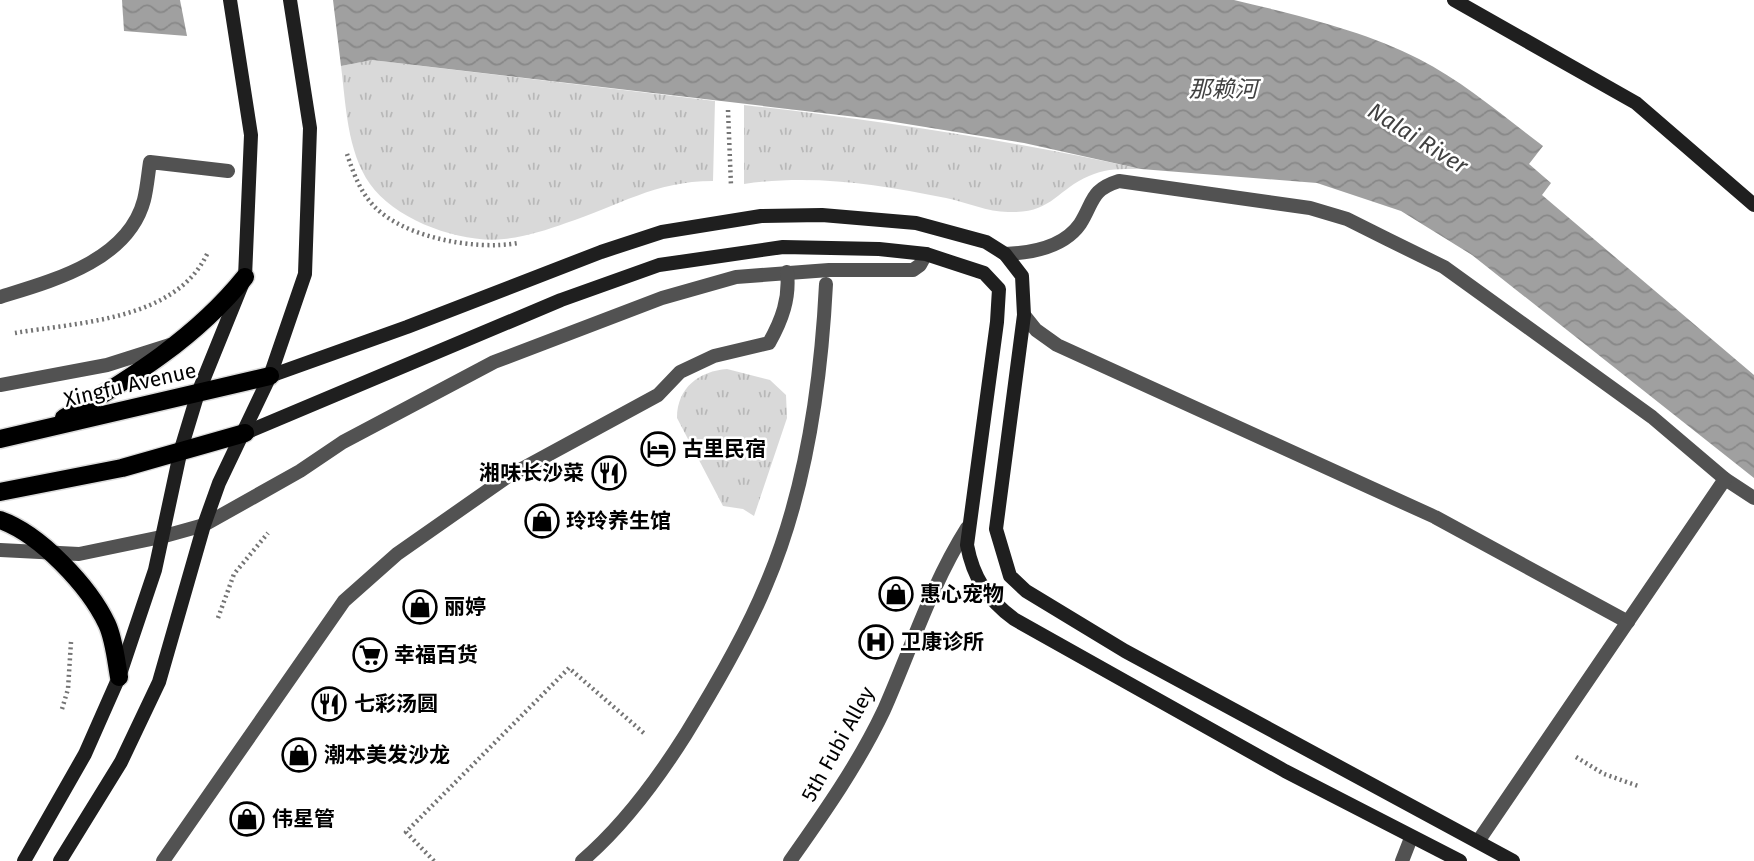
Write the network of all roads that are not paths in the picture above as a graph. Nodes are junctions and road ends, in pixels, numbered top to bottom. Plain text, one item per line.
1 (230, 0) edge
2 (290, 0) edge
3 (1454, 0) edge
4 (228, 171) dead end
5 (1754, 205) edge
6 (926, 254) junction
7 (1005, 254) junction
8 (787, 272) junction
9 (245, 277) junction
10 (827, 284) dead end
11 (0, 297) edge
12 (1024, 315) junction
13 (184, 341) junction
14 (270, 376) junction
15 (0, 385) edge
16 (198, 393) junction
17 (48, 427) junction
18 (245, 433) junction
19 (0, 439) edge
20 (181, 449) junction
21 (1724, 479) junction
22 (0, 492) edge
23 (1754, 498) edge
24 (0, 520) edge
25 (204, 525) junction
26 (967, 528) junction
27 (161, 537) junction
28 (0, 550) edge
29 (51, 554) junction
30 (1628, 622) junction
31 (119, 677) junction
32 (1410, 838) junction
33 (1479, 840) junction
34 (592, 858) edge
35 (24, 861) edge
36 (60, 861) edge
37 (163, 861) edge
38 (790, 861) edge
39 (1402, 861) edge
40 (1460, 861) edge
41 (1513, 861) edge

1 - 9 street
2 - 14 street
3 - 5 street
4 - 11 street
6 - 8 street
6 - 18 street
6 - 26 street
7 - 12 street
7 - 14 street
7 - 21 street
8 - 25 street
8 - 37 street
9 - 13 main road
9 - 16 street
10 - 34 street
12 - 30 street
12 - 33 street
13 - 15 street
13 - 17 main road
14 - 16 main road, Xingfu Avenue
14 - 18 street
16 - 17 main road, Xingfu Avenue
16 - 20 street
17 - 19 main road, Xingfu Avenue
18 - 20 main road
18 - 25 street
20 - 22 main road
20 - 27 street
21 - 23 street
21 - 30 street
24 - 29 main road
25 - 27 street
25 - 36 street
26 - 32 street
26 - 38 street, 5th Fubi Alley
27 - 29 street
27 - 31 street
28 - 29 street
29 - 31 main road
30 - 33 street
31 - 35 street
32 - 39 street
32 - 40 street
33 - 41 street

